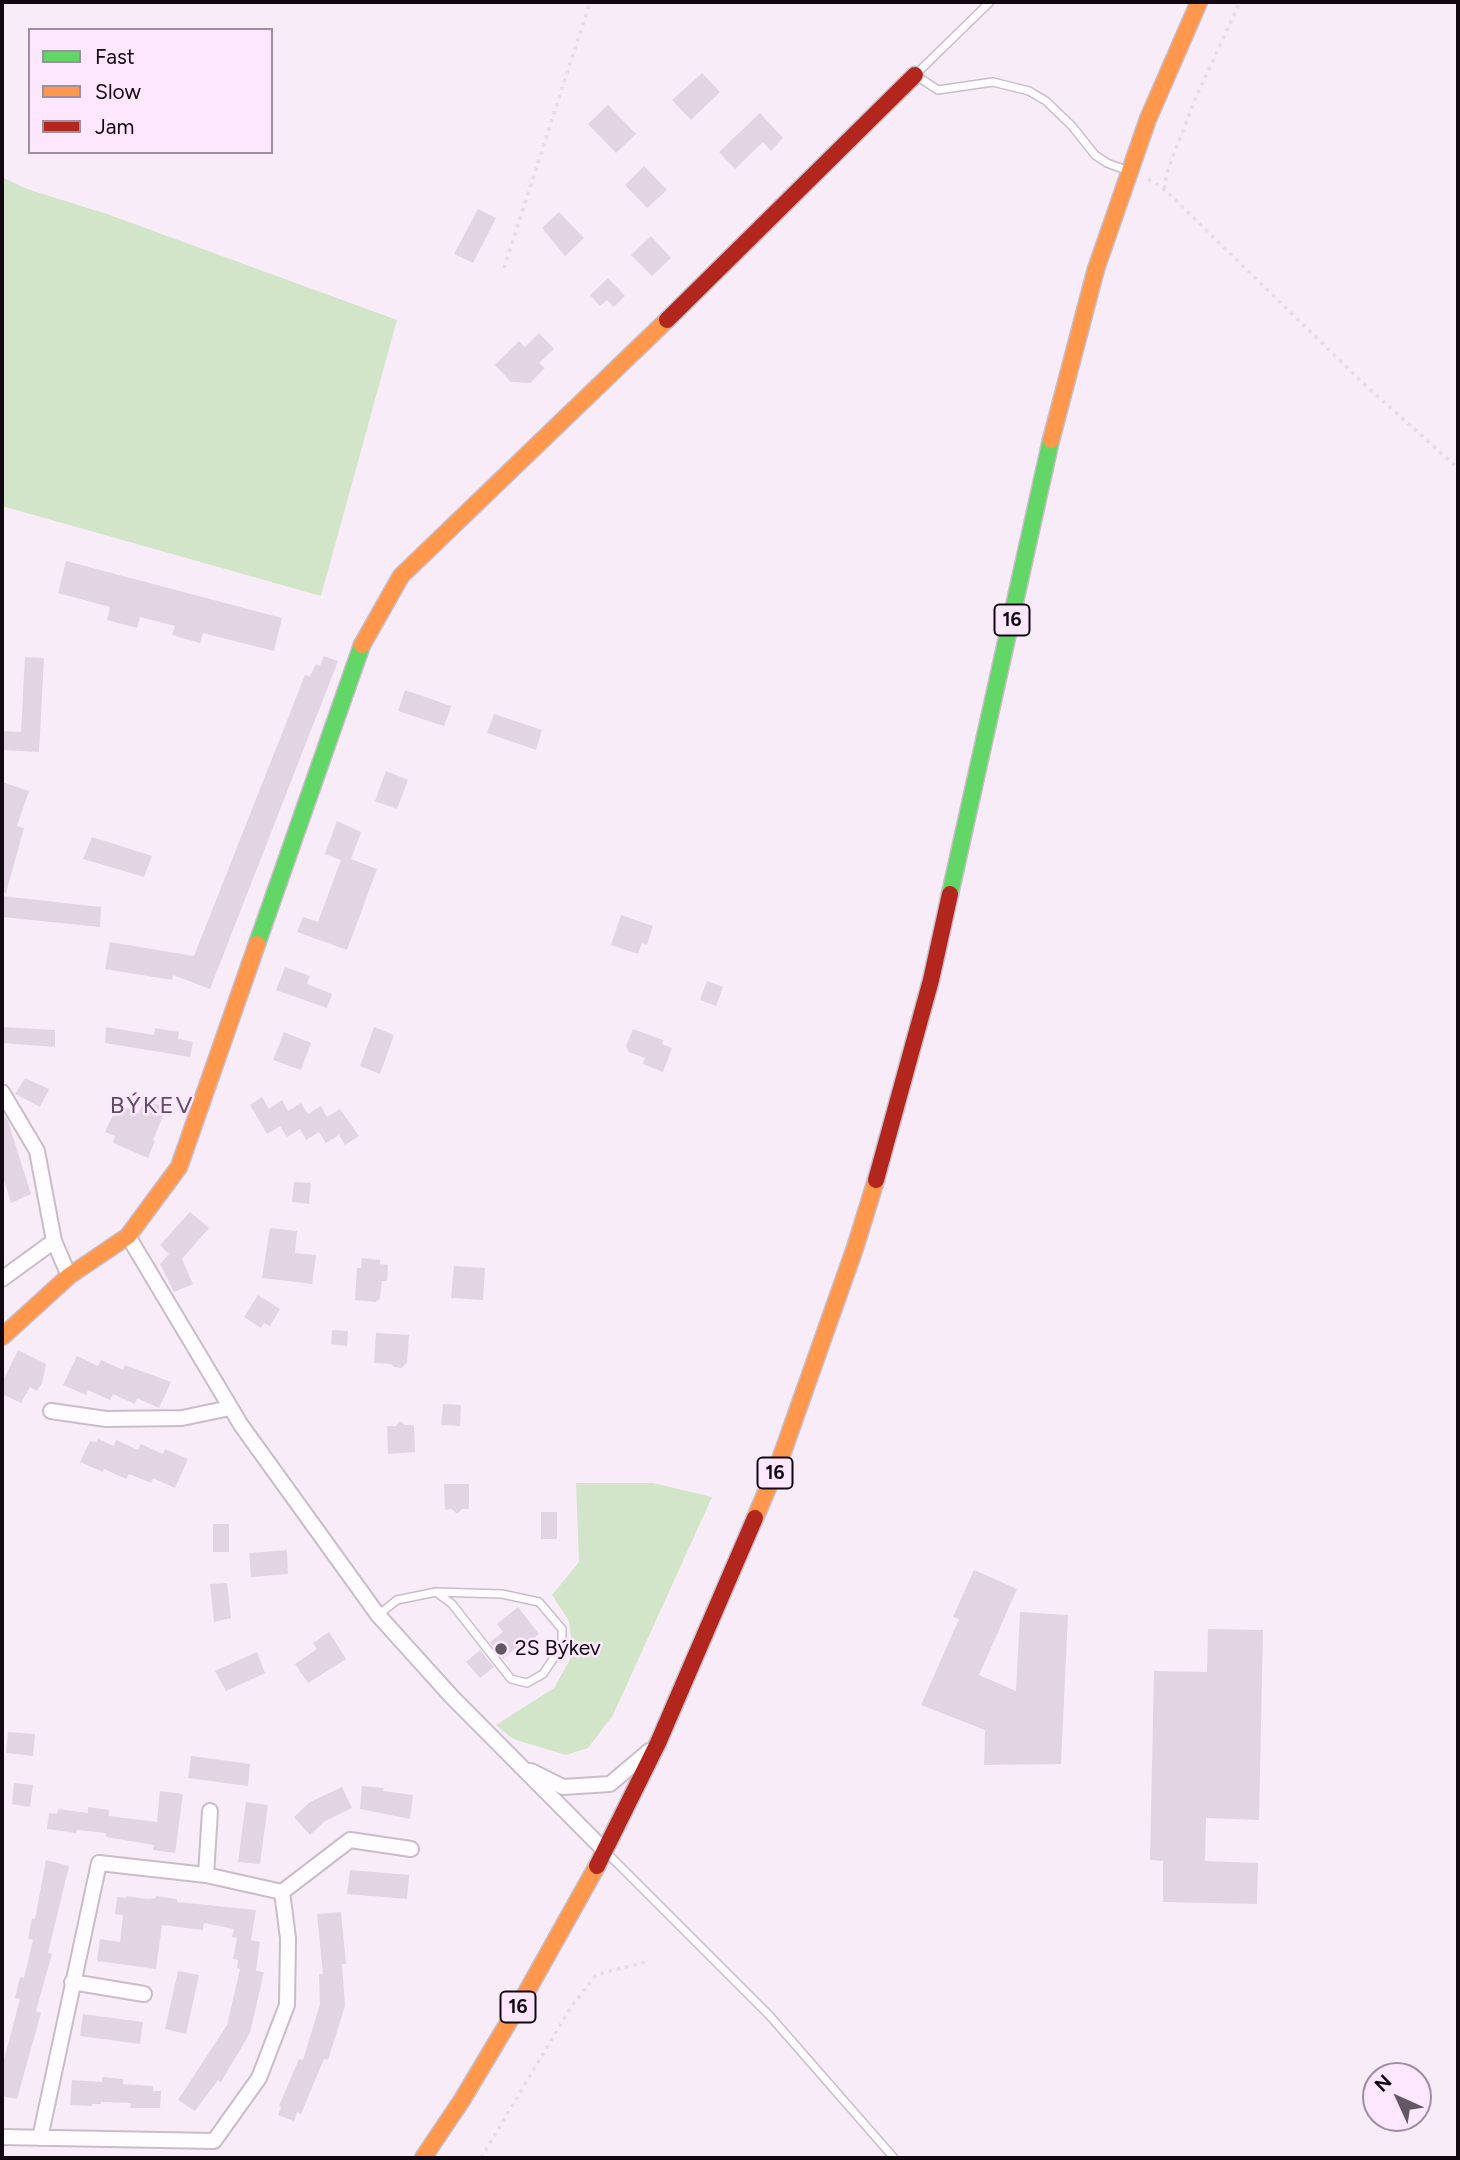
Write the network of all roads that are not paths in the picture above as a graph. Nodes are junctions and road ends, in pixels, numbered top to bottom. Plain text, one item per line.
1 (990, 2) edge
2 (1199, 2) edge
3 (915, 75) junction
4 (1129, 171) junction
5 (2, 1091) edge
6 (128, 1236) junction
7 (54, 1241) junction
8 (69, 1276) junction
9 (2, 1279) edge
10 (2, 1337) edge
11 (230, 1408) junction
12 (51, 1411) dead end
13 (436, 1592) junction
14 (378, 1615) junction
15 (659, 1743) junction
16 (518, 1763) junction
17 (210, 1811) dead end
18 (411, 1849) dead end
19 (605, 1851) junction
20 (206, 1875) junction
21 (282, 1892) junction
22 (72, 1982) junction
23 (144, 1994) dead end
24 (2, 2137) edge
25 (40, 2138) junction
26 (424, 2158) edge
27 (894, 2158) edge

1 - 3 lane
2 - 4 main road, 16
3 - 4 lane
3 - 6 main road
4 - 15 main road, 16
5 - 7 street
6 - 8 main road
6 - 11 street
7 - 8 street
7 - 9 street
8 - 10 main road
11 - 12 street
11 - 14 street
13 - 13 lane
13 - 14 lane
14 - 16 street
15 - 16 street
15 - 19 main road, 16
16 - 19 street
17 - 20 street
18 - 21 street
19 - 26 main road, 16
19 - 27 lane
20 - 21 street
20 - 22 street
21 - 25 street
22 - 23 street
22 - 25 street
24 - 25 street

